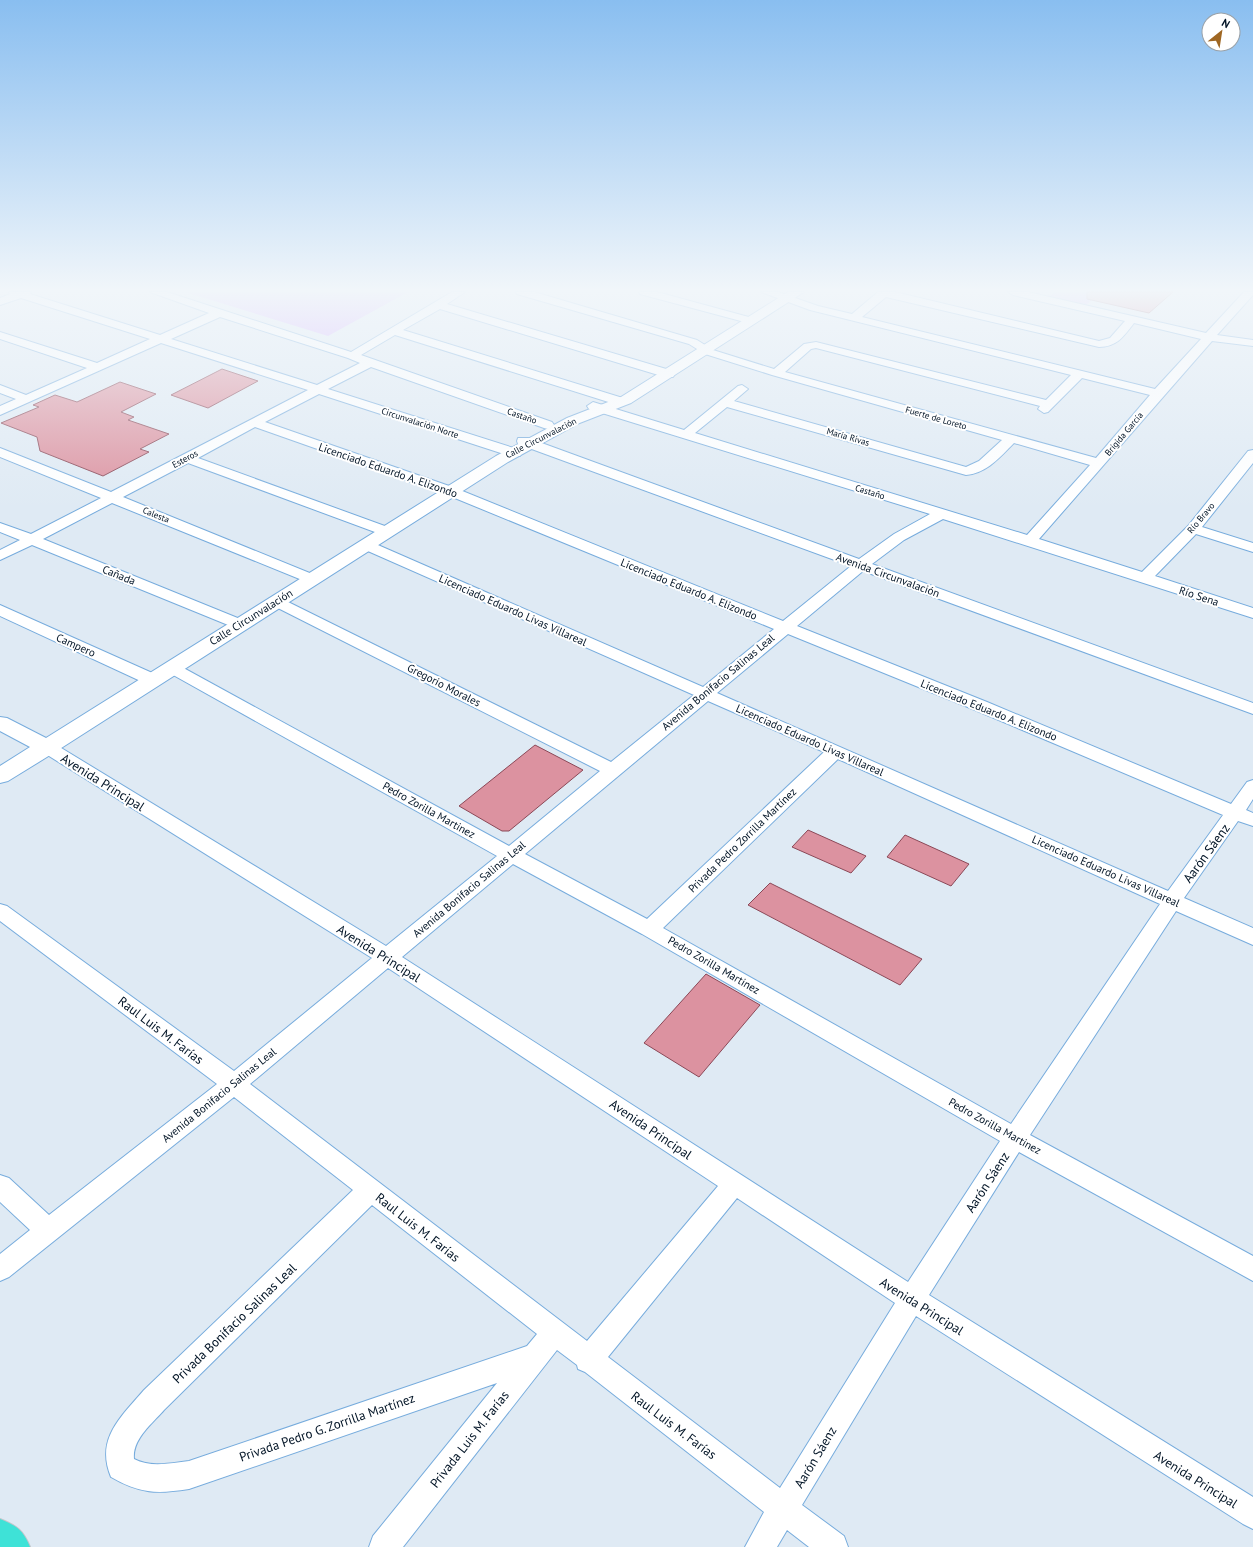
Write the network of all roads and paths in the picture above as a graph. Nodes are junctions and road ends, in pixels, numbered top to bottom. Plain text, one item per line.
1 (88, 364) edge
2 (103, 364) edge
3 (236, 364) edge
4 (367, 364) edge
5 (377, 364) edge
6 (491, 364) edge
7 (638, 364) edge
8 (677, 364) edge
9 (751, 364) edge
10 (786, 364) edge
11 (888, 364) edge
12 (1040, 364) edge
13 (1184, 364) edge
14 (97, 367) junction
15 (664, 372) junction
16 (776, 373) junction
17 (1079, 374) junction
18 (0, 389) edge
19 (742, 389) dead end
20 (318, 390) junction
21 (1158, 393) junction
22 (27, 399) junction
23 (726, 403) junction
24 (608, 404) junction
25 (0, 411) edge
26 (254, 423) junction
27 (548, 425) junction
28 (685, 435) junction
29 (1011, 439) junction
30 (516, 449) junction
31 (0, 452) edge
32 (1253, 454) edge
33 (187, 458) junction
34 (1099, 463) junction
35 (450, 491) junction
36 (112, 497) junction
37 (941, 514) junction
38 (0, 527) edge
39 (1193, 529) junction
40 (388, 532) junction
41 (30, 540) junction
42 (1030, 541) junction
43 (366, 545) junction
44 (1253, 548) edge
45 (0, 556) edge
46 (860, 566) junction
47 (1145, 578) junction
48 (312, 579) junction
49 (275, 601) junction
50 (0, 610) edge
51 (1253, 613) edge
52 (239, 624) junction
53 (784, 627) junction
54 (172, 668) junction
55 (153, 680) junction
56 (704, 694) junction
57 (1253, 709) edge
58 (0, 723) edge
59 (47, 747) junction
60 (836, 751) junction
61 (613, 770) junction
62 (0, 776) edge
63 (1253, 786) edge
64 (1244, 816) edge
65 (510, 855) junction
66 (1172, 901) junction
67 (0, 911) edge
68 (649, 929) junction
69 (1253, 937) edge
70 (387, 957) junction
71 (234, 1084) junction
72 (1015, 1138) junction
73 (734, 1184) junction
74 (0, 1186) edge
75 (370, 1190) junction
76 (49, 1231) junction
77 (1253, 1268) edge
78 (0, 1269) edge
79 (912, 1299) junction
80 (555, 1332) junction
81 (534, 1357) junction
82 (588, 1360) junction
83 (121, 1467) joint
84 (784, 1509) junction
85 (1253, 1514) edge
86 (0, 1537) edge
87 (12, 1547) edge
88 (384, 1547) edge
89 (760, 1547) edge
90 (833, 1547) edge

1 - 14 street
2 - 14 street
3 - 20 street, Circunvalación Norte
4 - 20 street, Esteros
5 - 27 street, Castaño
6 - 24 street, Castaño
7 - 15 street
8 - 15 street
9 - 16 street, Fuerte de Loreto
10 - 16 street
11 - 17 street
12 - 17 street
13 - 21 street, Brígida García
14 - 22 street
15 - 24 street
16 - 29 street, Fuerte de Loreto
17 - 21 street
18 - 22 street
19 - 23 street
20 - 26 street, Esteros
20 - 30 street, Circunvalación Norte
21 - 34 street, Brígida García
22 - 25 street
23 - 28 street
23 - 29 street, María Rivas
24 - 27 street, Calle Circunvalación
24 - 28 street, Castaño
24 - 30 street, Calle Circunvalación
26 - 33 street, Esteros
26 - 35 street, Licenciado Eduardo A. Elizondo
27 - 30 street, Calle Circunvalación
28 - 37 street, Castaño
29 - 34 street, Fuerte de Loreto
30 - 35 street, Calle Circunvalación
30 - 46 street, Avenida Circunvalación
31 - 36 street, Calesta
32 - 39 street, Río Bravo
33 - 36 street, Esteros
33 - 40 street
34 - 42 street, Brígida García
35 - 40 street, Calle Circunvalación
35 - 53 street, Licenciado Eduardo A. Elizondo
36 - 41 street, Esteros
36 - 48 street, Calesta
37 - 42 street, Castaño
37 - 46 street, Avenida Bonifacio Salinas Leal
38 - 41 street, Cañada
39 - 44 street
39 - 47 street, Río Bravo
40 - 43 street, Calle Circunvalación
41 - 45 street, Esteros
41 - 52 street, Cañada
42 - 47 street, Castaño
43 - 48 street, Calle Circunvalación
43 - 56 street, Licenciado Eduardo Livas Villareal
46 - 53 street, Avenida Bonifacio Salinas Leal
46 - 57 street, Avenida Circunvalación
47 - 51 street, Río Sena
48 - 49 street, Calle Circunvalación
49 - 52 street, Calle Circunvalación
49 - 61 street, Gregorio Morales
50 - 55 street, Campero
52 - 54 street, Calle Circunvalación
53 - 56 street, Avenida Bonifacio Salinas Leal
53 - 64 street, Licenciado Eduardo A. Elizondo
54 - 55 street, Calle Circunvalación
54 - 65 street, Pedro Zorilla Martinez
55 - 59 street, Calle Circunvalación
56 - 60 street, Licenciado Eduardo Livas Villareal
56 - 61 street, Avenida Bonifacio Salinas Leal
58 - 59 street
59 - 62 street, Calle Circunvalación
59 - 70 street, Avenida Principal
60 - 66 street, Licenciado Eduardo Livas Villareal
60 - 68 street, Privada Pedro Zorrilla Martínez
61 - 65 street, Avenida Bonifacio Salinas Leal
63 - 64 street, Aarón Sáenz
64 - 66 street, Aarón Sáenz
65 - 68 street, Pedro Zorilla Martinez
65 - 70 street, Avenida Bonifacio Salinas Leal
66 - 69 street, Licenciado Eduardo Livas Villareal
66 - 72 street, Aarón Sáenz
67 - 71 street, Raul Luis M. Farías
68 - 72 street, Pedro Zorilla Martinez
70 - 71 street, Avenida Bonifacio Salinas Leal
70 - 73 street, Avenida Principal
71 - 75 street, Raul Luis M. Farías
71 - 76 street, Avenida Bonifacio Salinas Leal
72 - 77 street, Pedro Zorilla Martinez
72 - 79 street, Aarón Sáenz
73 - 79 street, Avenida Principal
73 - 82 street
74 - 76 street
75 - 80 street, Raul Luis M. Farías
75 - 83 street, Privada Bonifacio Salinas Leal
76 - 78 street, Avenida Bonifacio Salinas Leal
79 - 84 street, Aarón Sáenz
79 - 85 street, Avenida Principal
80 - 81 street, Privada Luis M. Farías
80 - 82 street, Raul Luis M. Farías
81 - 83 street, Privada Pedro G. Zorrilla Martínez
81 - 88 street, Privada Luis M. Farías
82 - 84 street, Raul Luis M. Farías
84 - 89 street, Aarón Sáenz
84 - 90 street, Raul Luis M. Farías
86 - 87 highway

